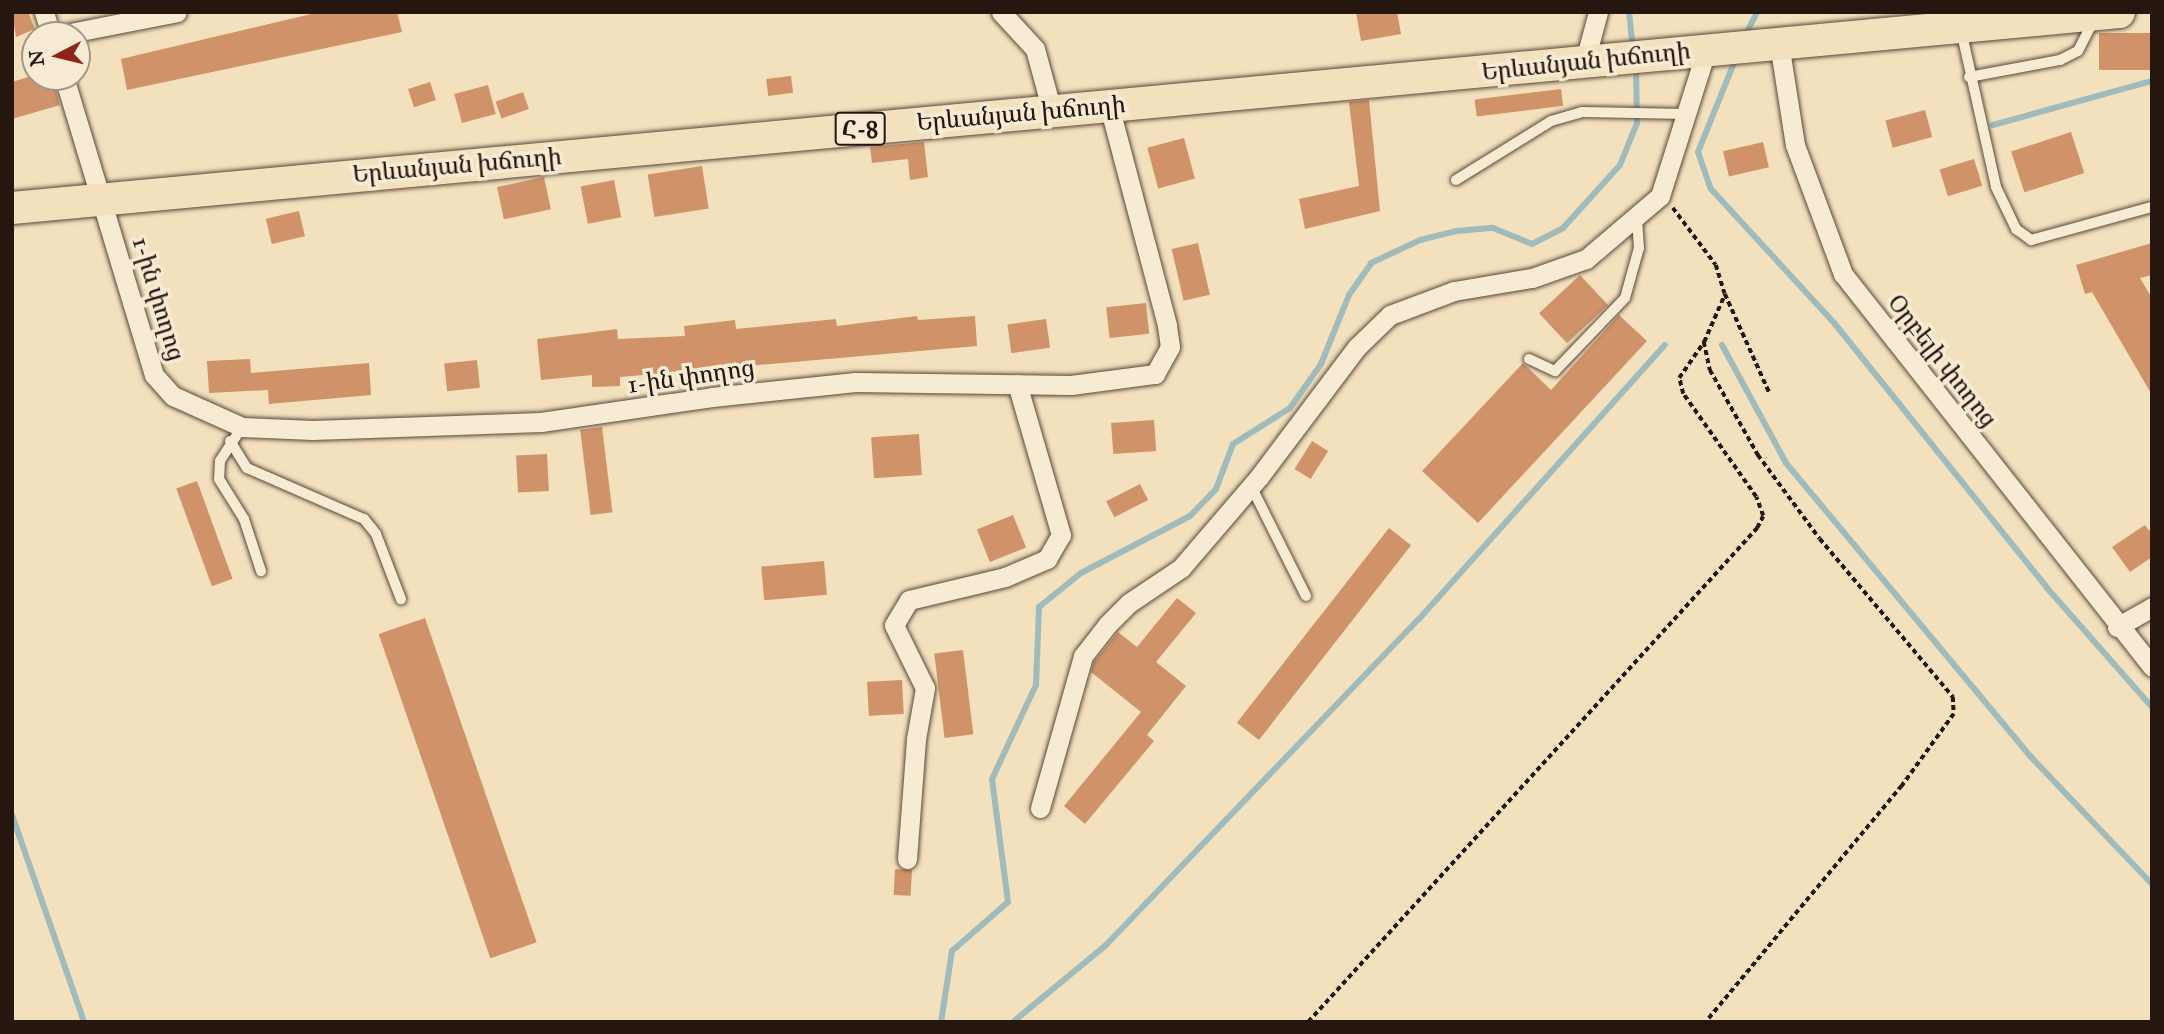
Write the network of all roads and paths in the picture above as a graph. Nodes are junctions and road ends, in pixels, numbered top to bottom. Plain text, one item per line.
1 (177, 12) edge
2 (1001, 12) edge
3 (1598, 12) edge
4 (2107, 14) edge
5 (1878, 24) edge
6 (1960, 26) junction
7 (91, 29) edge
8 (1779, 43) junction
9 (1706, 51) junction
10 (1584, 64) junction
11 (1969, 77) junction
12 (68, 91) edge
13 (1110, 106) junction
14 (1052, 111) junction
15 (1686, 114) junction
16 (1456, 180) dead end
17 (1660, 196) junction
18 (101, 199) junction
19 (2152, 207) edge
20 (12, 208) edge
21 (1637, 216) junction
22 (1725, 294) junction
23 (1704, 342) junction
24 (1529, 359) dead end
25 (1017, 384) junction
26 (1770, 394) dead end
27 (236, 434) junction
28 (1251, 486) junction
29 (261, 571) dead end
30 (1306, 596) dead end
31 (401, 599) dead end
32 (2152, 607) edge
33 (2117, 627) junction
34 (2152, 667) edge
35 (1040, 808) dead end
36 (907, 859) dead end
37 (1308, 1022) edge
38 (1706, 1022) edge

1 - 7 street
2 - 14 street
3 - 10 street
4 - 6 main road, Հ-8
4 - 11 lane
5 - 6 main road, Հ-8
5 - 8 main road, Հ-8
6 - 11 lane
8 - 9 main road, Երևանյան խճուղի / Հ-8
8 - 33 street, Օրբելի փողոց
9 - 10 main road, Երևանյան խճուղի / Հ-8
9 - 15 street
10 - 13 main road, Երևանյան խճուղի / Հ-8
11 - 19 lane
12 - 18 street, 1-ին փողոց
13 - 14 main road, Երևանյան խճուղի / Հ-8
13 - 25 street, 1-ին փողոց
14 - 18 main road, Երևանյան խճուղի / Հ-8
15 - 16 lane
15 - 17 street
17 - 21 street
17 - 22 path
18 - 20 main road, Երևանյան խճուղի / Հ-8
18 - 27 street, 1-ին փողոց
21 - 24 lane
21 - 28 street
22 - 23 path
22 - 26 path
23 - 37 path
23 - 38 path
25 - 27 street, 1-ին փողոց
25 - 36 street
27 - 29 lane
27 - 31 lane
28 - 30 lane
28 - 35 street
32 - 33 street
33 - 34 street, Օրբելի փողոց

